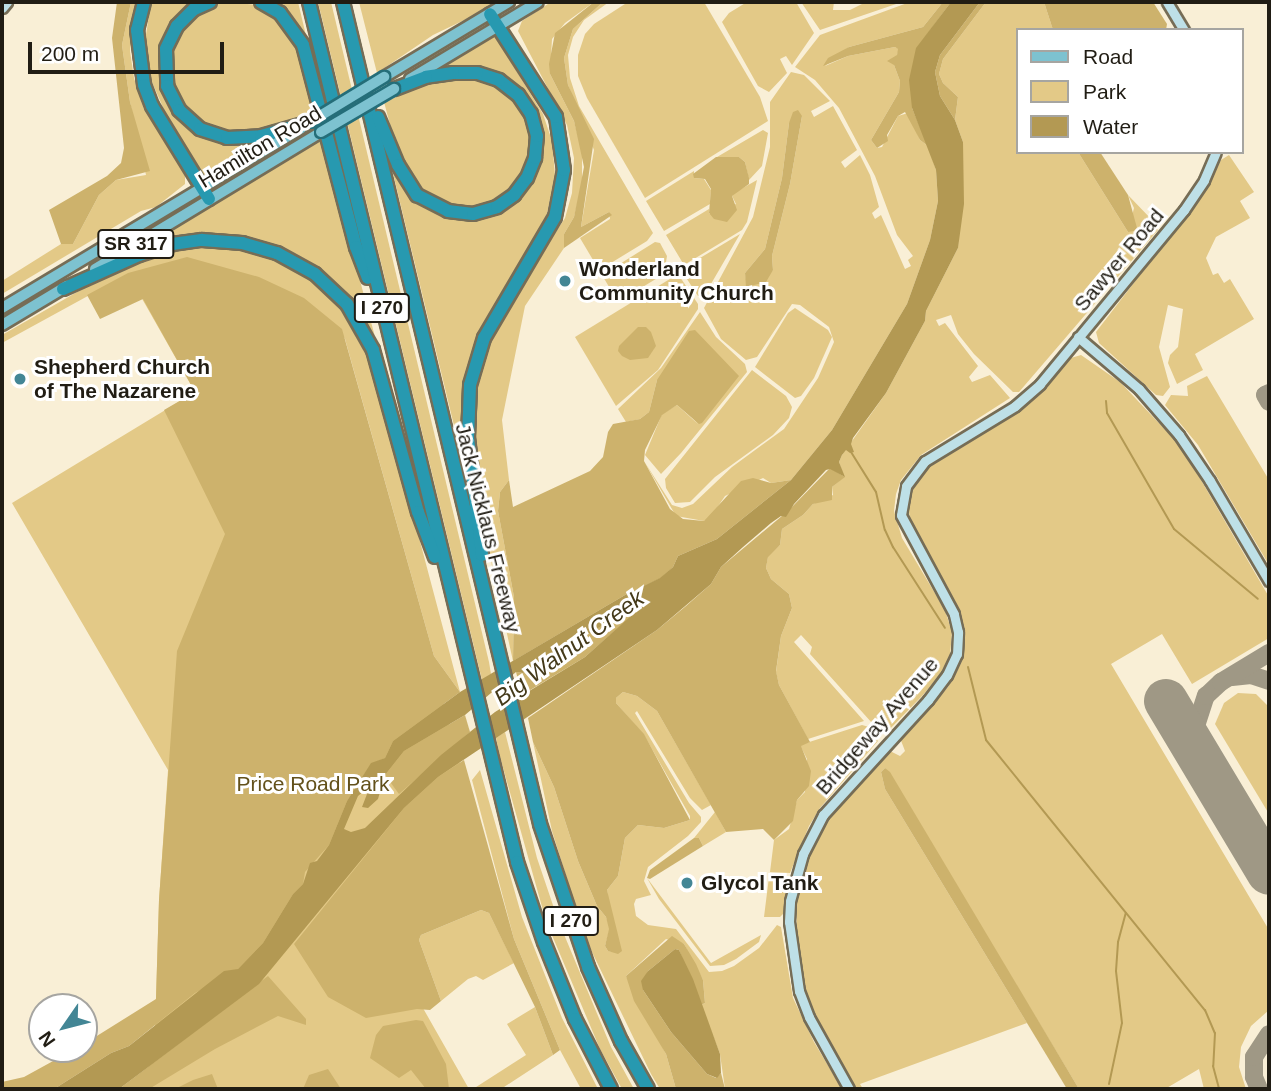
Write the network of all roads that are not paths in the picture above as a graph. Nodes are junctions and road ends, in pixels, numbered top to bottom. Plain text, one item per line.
1 (7, 2) edge
2 (144, 2) edge
3 (210, 2) edge
4 (261, 2) edge
5 (309, 2) edge
6 (344, 2) edge
7 (509, 2) edge
8 (538, 2) edge
9 (1167, 2) edge
10 (2, 8) edge
11 (489, 14) junction
12 (498, 26) junction
13 (1183, 28) edge
14 (394, 89) junction
15 (310, 122) junction
16 (1215, 154) edge
17 (205, 194) junction
18 (63, 289) junction
19 (2, 308) edge
20 (384, 317) junction
21 (2, 325) edge
22 (1078, 337) junction
23 (1269, 581) edge
24 (484, 594) junction
25 (456, 613) junction
26 (611, 1089) edge
27 (648, 1089) edge
28 (849, 1089) edge

1 - 10 street
2 - 17 highway
3 - 15 highway
4 - 20 highway
5 - 20 highway, I 270
6 - 14 highway
6 - 24 highway, Jack Nicklaus Freeway / I 270
7 - 11 main road, Hamilton Road / SR 317
8 - 12 main road, Hamilton Road / SR 317
9 - 13 street
11 - 12 highway
11 - 15 main road, Hamilton Road / SR 317, bridge
12 - 14 main road, Hamilton Road / SR 317
12 - 24 highway
14 - 17 main road, Hamilton Road / SR 317, bridge
15 - 17 main road, Hamilton Road / SR 317
16 - 22 street, Sawyer Road
17 - 18 main road, Hamilton Road / SR 317
17 - 19 main road, Hamilton Road / SR 317
18 - 21 main road, Hamilton Road / SR 317
18 - 25 highway
20 - 25 highway, I 270
22 - 23 street, Sawyer Road
22 - 28 street, Bridgeway Avenue
24 - 27 highway, Jack Nicklaus Freeway / I 270
25 - 26 highway, I 270

